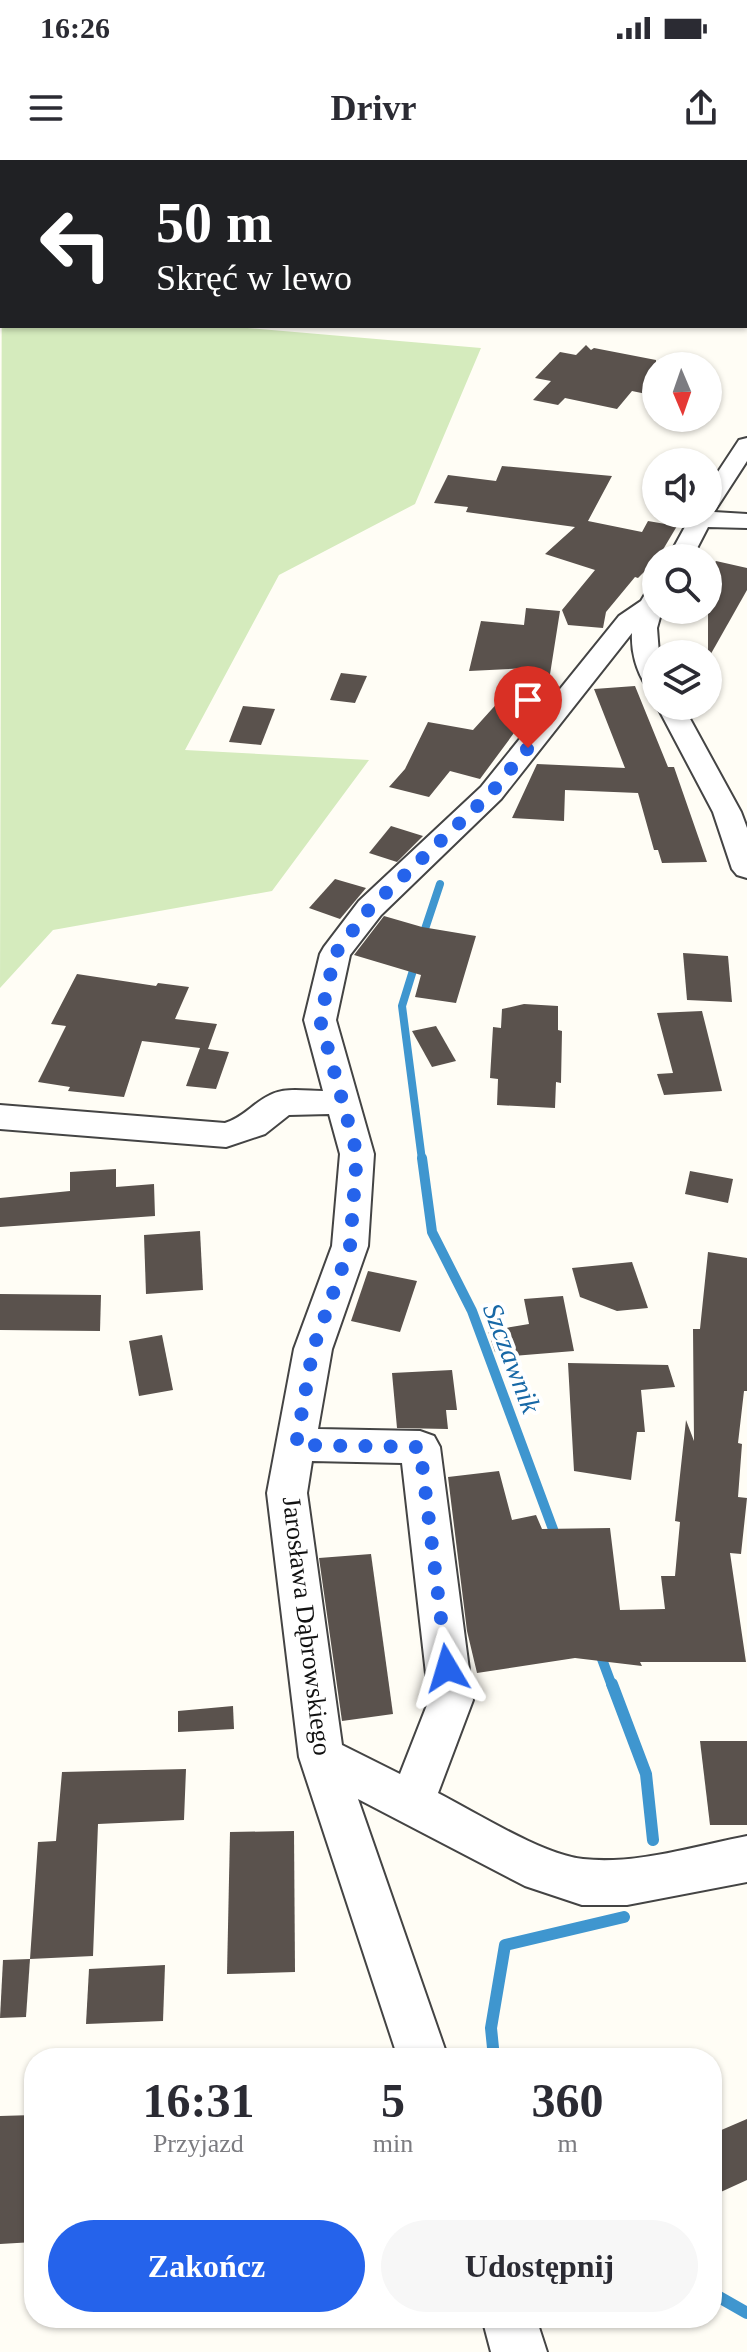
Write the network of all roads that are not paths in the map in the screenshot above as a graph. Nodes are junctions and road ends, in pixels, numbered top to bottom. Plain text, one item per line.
1 (747, 445) edge
2 (722, 482) edge
3 (722, 517) edge
4 (747, 521) edge
5 (642, 610) edge
6 (598, 660) junction
7 (642, 670) edge
8 (678, 720) edge
9 (747, 869) edge
10 (342, 1102) junction
11 (0, 1117) edge
12 (296, 1445) junction
13 (321, 1757) junction
14 (411, 1803) junction
15 (747, 1859) edge
16 (420, 2048) edge
17 (512, 2328) edge
18 (519, 2352) edge

1 - 2 street
3 - 4 street
5 - 6 street, Jarosława Dąbrowskiego
6 - 7 street
6 - 10 street, Jarosława Dąbrowskiego
8 - 9 street
10 - 11 street
10 - 12 street, Jarosława Dąbrowskiego
12 - 13 street, Jarosława Dąbrowskiego
12 - 14 street
13 - 14 street
13 - 16 street, Jarosława Dąbrowskiego
14 - 15 street
17 - 18 street

